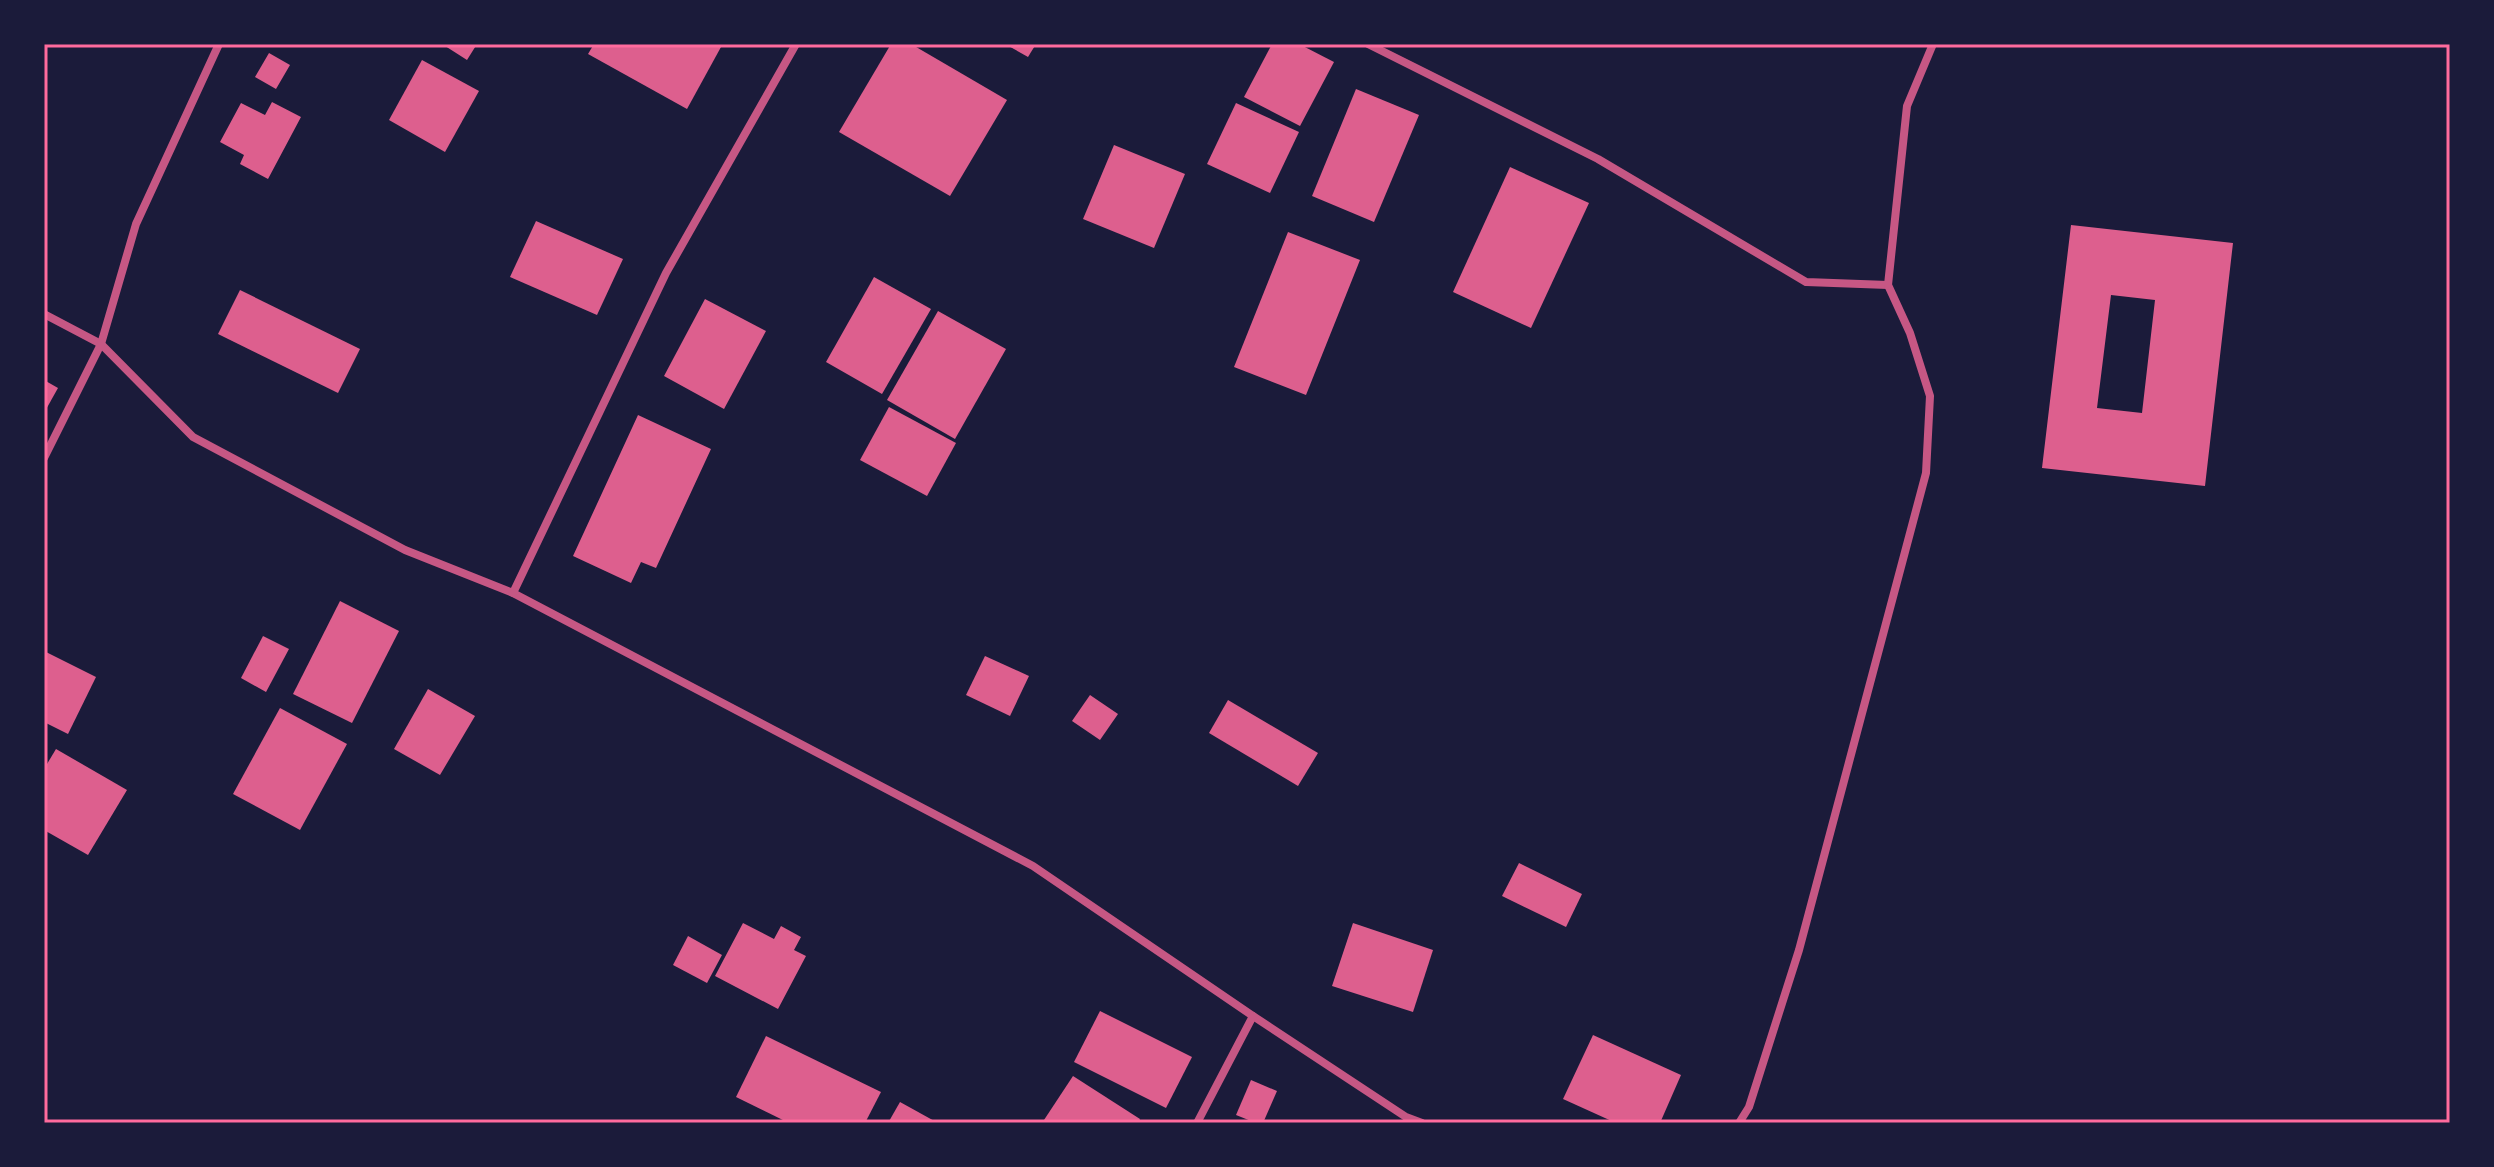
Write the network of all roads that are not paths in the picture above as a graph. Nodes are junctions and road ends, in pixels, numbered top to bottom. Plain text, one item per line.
1 (219, 44) edge
2 (796, 44) edge
3 (1933, 44) edge
4 (1373, 45) edge
5 (1888, 285) junction
6 (44, 314) edge
7 (101, 344) junction
8 (44, 458) edge
9 (513, 593) junction
10 (1253, 1016) junction
11 (1197, 1123) edge
12 (1422, 1123) edge
13 (1739, 1123) edge

1 - 7 street
2 - 9 street
3 - 5 street
4 - 5 street
5 - 13 street
6 - 7 street
7 - 8 street
7 - 9 street
9 - 10 street
10 - 11 street
10 - 12 street

